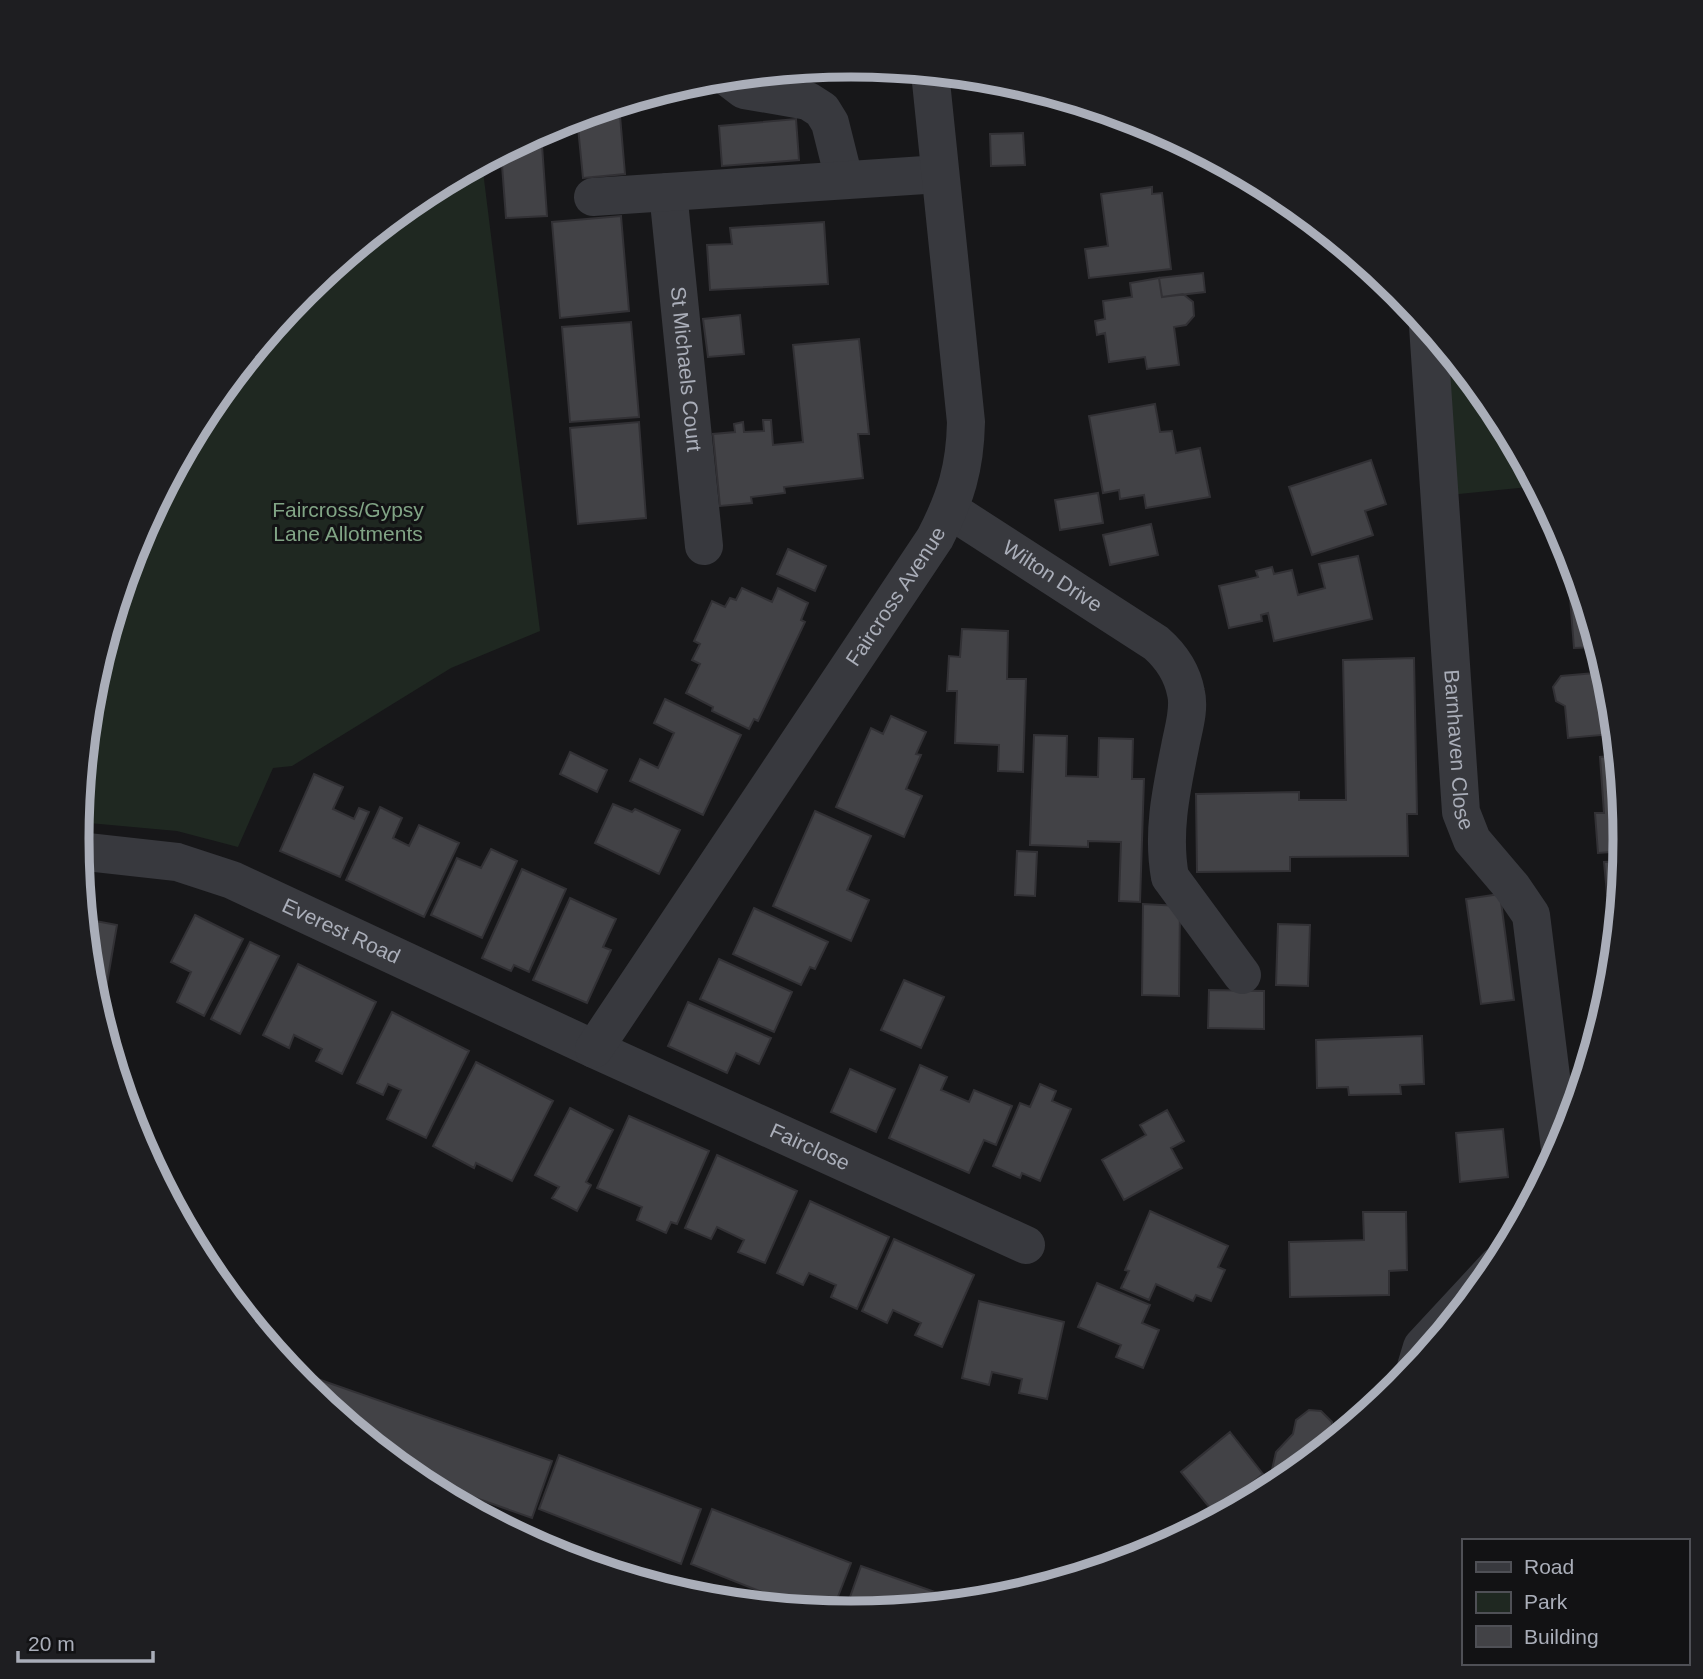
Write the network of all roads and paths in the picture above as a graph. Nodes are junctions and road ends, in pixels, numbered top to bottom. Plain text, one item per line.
1 (931, 82) edge
2 (739, 86) edge
3 (940, 174) junction
4 (844, 179) junction
5 (668, 192) junction
6 (593, 197) dead end
7 (1429, 342) edge
8 (950, 510) junction
9 (704, 546) dead end
10 (90, 852) edge
11 (1242, 975) dead end
12 (594, 1049) junction
13 (1557, 1128) edge
14 (1026, 1245) dead end

1 - 3 street, Faircross Avenue
2 - 4 street
3 - 4 street
3 - 8 street, Faircross Avenue
4 - 5 street
5 - 6 street
5 - 9 street, St Michaels Court
7 - 13 street, Barnhaven Close
8 - 11 street, Wilton Drive
8 - 12 street, Faircross Avenue
10 - 12 street, Everest Road
12 - 14 street, Fairclose

